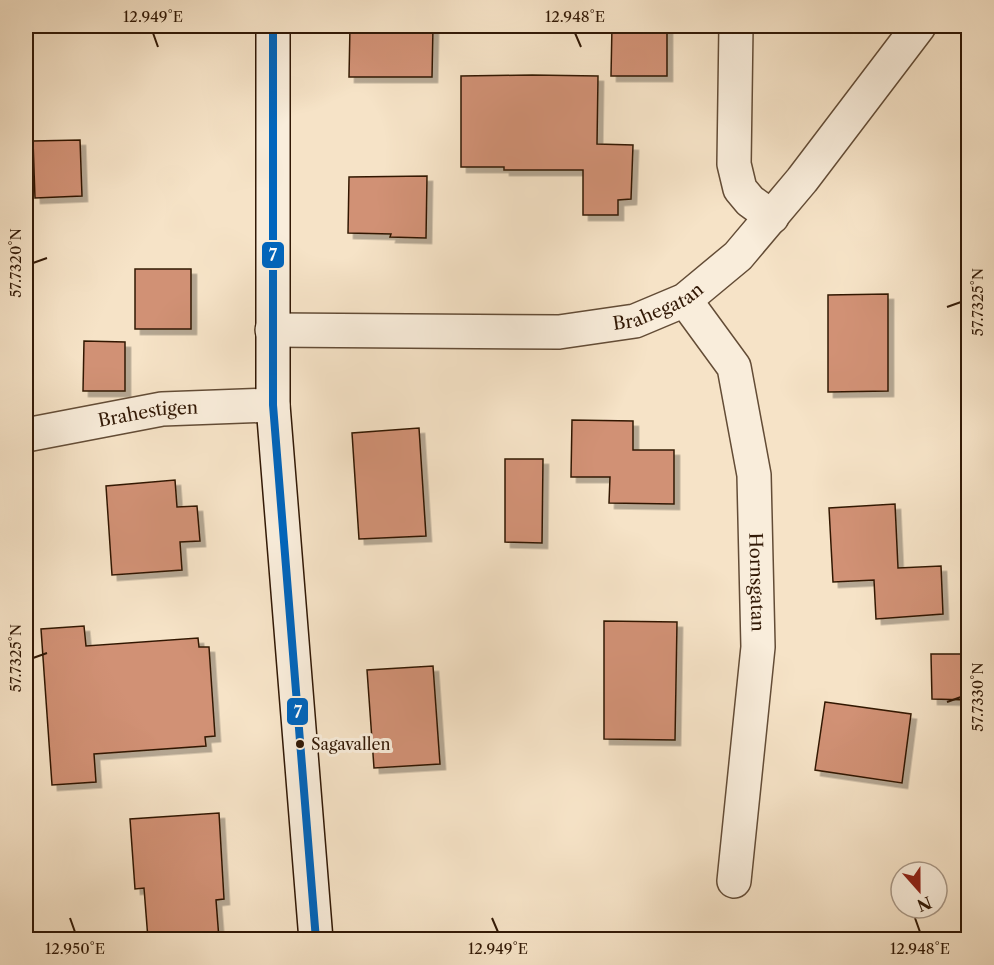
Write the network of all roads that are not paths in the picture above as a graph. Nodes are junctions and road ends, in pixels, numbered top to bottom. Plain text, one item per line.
1 (273, 26) edge
2 (736, 26) edge
3 (919, 26) edge
4 (772, 217) junction
5 (685, 300) junction
6 (272, 330) junction
7 (273, 405) junction
8 (26, 435) edge
9 (734, 880) dead end
10 (316, 939) edge

1 - 6 street
2 - 4 street
3 - 4 street, Brahegatan
4 - 5 street, Brahegatan
5 - 6 street, Brahegatan
5 - 9 street, Hornsgatan
6 - 7 street
7 - 8 street, Brahestigen
7 - 10 street

